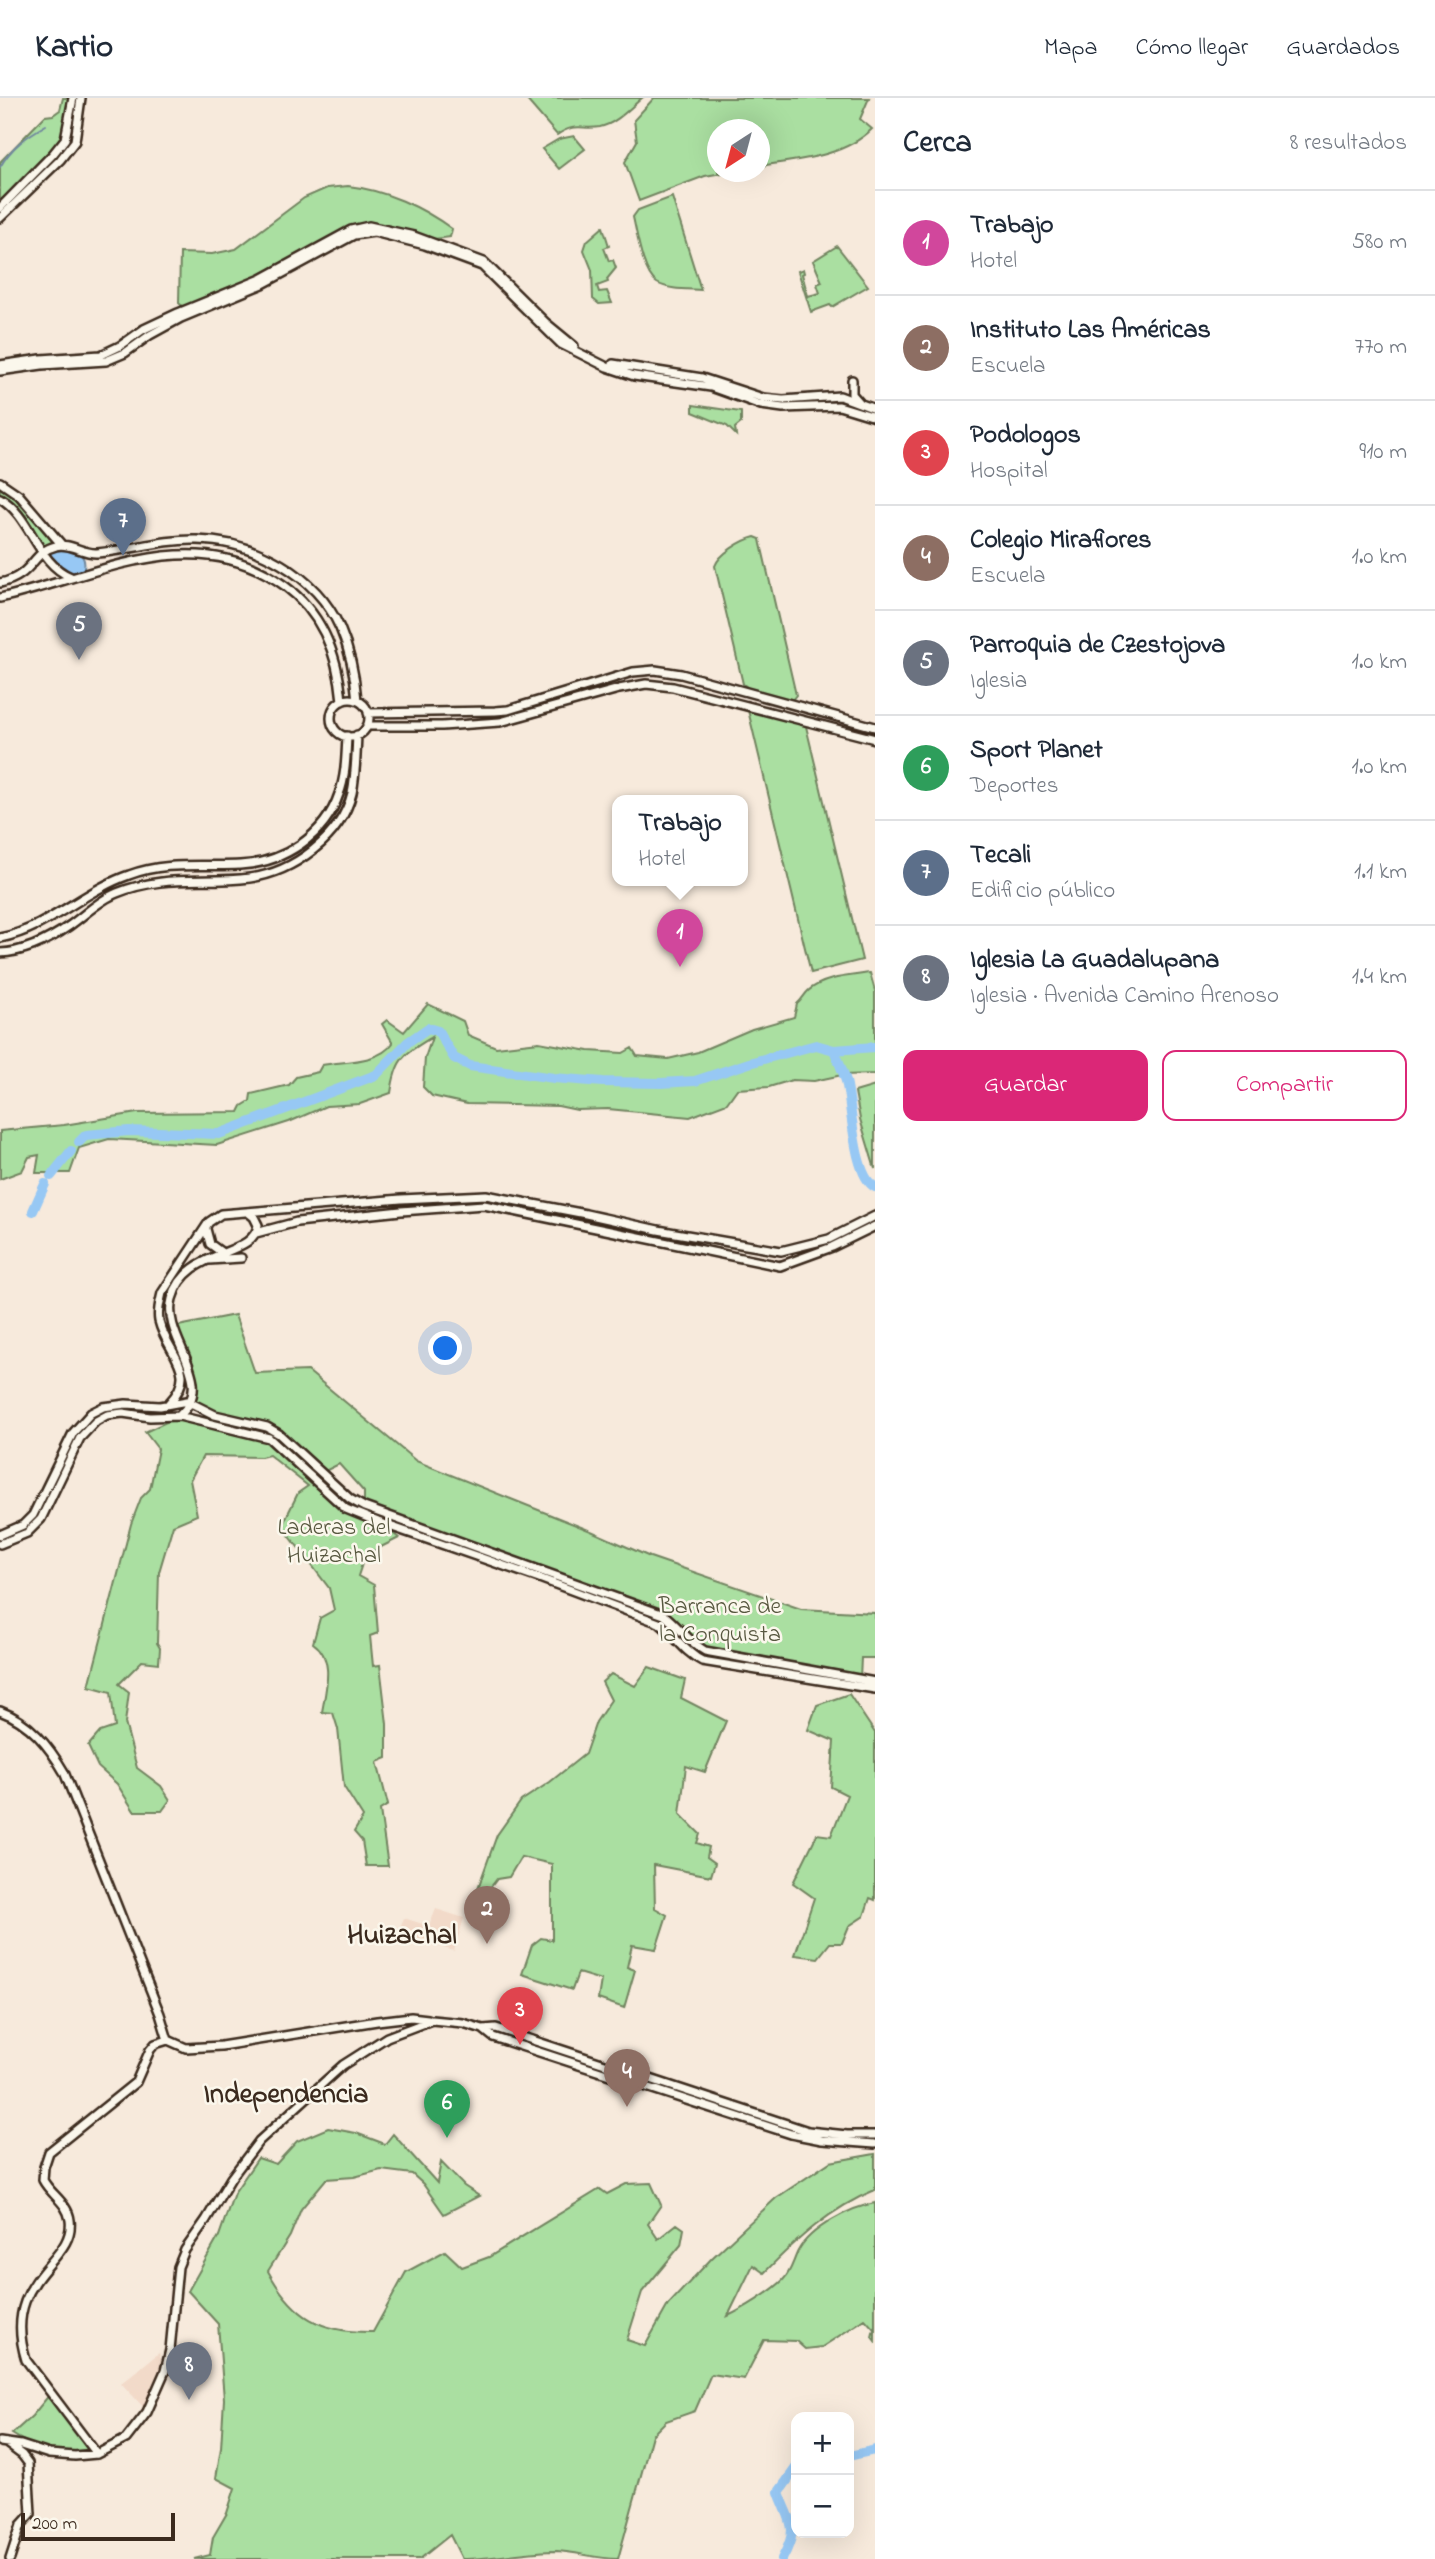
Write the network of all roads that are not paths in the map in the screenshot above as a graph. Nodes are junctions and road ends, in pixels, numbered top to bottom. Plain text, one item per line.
1 (74, 98) edge
2 (81, 98) edge
3 (0, 208) edge
4 (0, 218) edge
5 (298, 261) junction
6 (0, 365) edge
7 (0, 371) edge
8 (852, 380) dead end
9 (863, 405) junction
10 (875, 409) edge
11 (875, 417) edge
12 (0, 482) edge
13 (0, 498) edge
14 (61, 544) junction
15 (42, 551) junction
16 (72, 578) junction
17 (0, 583) edge
18 (0, 598) edge
19 (357, 700) junction
20 (342, 701) junction
21 (368, 713) junction
22 (830, 715) junction
23 (367, 726) junction
24 (827, 727) junction
25 (875, 727) edge
26 (358, 735) junction
27 (347, 736) junction
28 (875, 739) edge
29 (160, 867) junction
30 (138, 872) junction
31 (162, 881) junction
32 (145, 883) junction
33 (0, 938) edge
34 (0, 953) edge
35 (401, 1199) junction
36 (249, 1213) junction
37 (368, 1214) junction
38 (875, 1216) edge
39 (875, 1226) edge
40 (206, 1229) junction
41 (256, 1233) junction
42 (769, 1250) junction
43 (221, 1252) junction
44 (187, 1255) junction
45 (241, 1258) dead end
46 (205, 1260) junction
47 (761, 1262) junction
48 (197, 1265) junction
49 (191, 1403) junction
50 (168, 1404) junction
51 (202, 1410) junction
52 (179, 1416) junction
53 (197, 1421) junction
54 (0, 1535) edge
55 (0, 1544) edge
56 (806, 1670) junction
57 (805, 1679) junction
58 (875, 1682) edge
59 (875, 1689) edge
60 (0, 1711) edge
61 (432, 2020) junction
62 (482, 2029) junction
63 (168, 2040) junction
64 (875, 2135) edge
65 (875, 2144) edge
66 (3, 2442) edge
67 (97, 2454) junction
68 (10, 2559) edge

1 - 3 main road
2 - 4 main road
5 - 6 main road
5 - 7 main road
5 - 9 main road
5 - 11 main road
8 - 9 main road
9 - 10 main road
12 - 14 main road
13 - 15 main road
14 - 15 main road
14 - 19 main road
15 - 16 main road
15 - 17 main road
16 - 18 main road
16 - 20 main road
19 - 20 main road
19 - 21 main road
20 - 27 main road
21 - 22 main road
21 - 23 main road
22 - 24 main road
22 - 25 main road
23 - 24 main road
23 - 26 main road
24 - 28 main road
26 - 27 main road
26 - 31 main road
27 - 29 main road
29 - 30 main road
29 - 31 main road
30 - 32 main road
30 - 33 main road
31 - 32 main road
32 - 34 main road
35 - 36 main road
35 - 37 main road
35 - 42 main road
36 - 40 main road
36 - 41 main road
37 - 41 main road
37 - 47 main road
38 - 42 main road
39 - 47 main road
40 - 43 main road
40 - 44 main road
41 - 43 main road
42 - 47 main road
43 - 46 main road
44 - 48 main road
44 - 50 main road
45 - 46 main road
46 - 48 main road
48 - 49 main road
49 - 50 main road
49 - 51 main road
49 - 52 main road
50 - 54 main road
51 - 53 main road
51 - 56 main road
52 - 53 main road
52 - 55 main road
53 - 57 main road
56 - 57 main road
56 - 58 main road
57 - 59 main road
60 - 63 main road
61 - 62 main road
61 - 63 main road
61 - 67 main road
62 - 64 main road
62 - 65 main road
63 - 67 main road
66 - 67 main road
66 - 68 main road

